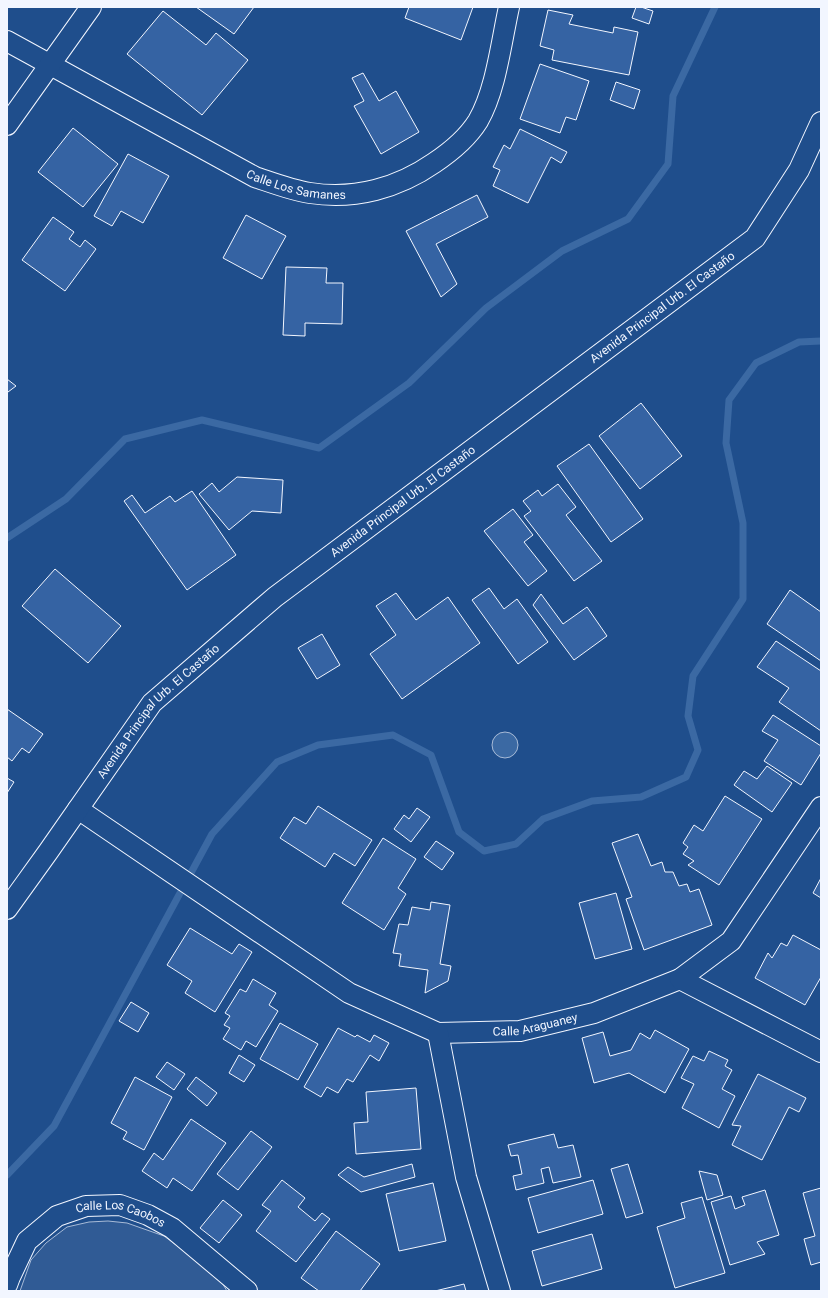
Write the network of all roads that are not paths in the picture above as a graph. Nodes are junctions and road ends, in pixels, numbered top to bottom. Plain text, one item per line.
1 (91, 7) edge
2 (509, 7) edge
3 (7, 41) edge
4 (49, 65) junction
5 (821, 122) edge
6 (7, 125) edge
7 (821, 807) edge
8 (78, 809) junction
9 (7, 908) edge
10 (680, 979) junction
11 (438, 1033) junction
12 (821, 1052) edge
13 (7, 1285) edge
14 (247, 1291) edge
15 (500, 1291) edge

1 - 4 street
2 - 4 street, Calle Los Samanes
3 - 4 street, Calle Los Samanes
4 - 6 street
5 - 8 street, Avenida Principal Urb. El Castaño
7 - 10 street, Calle Araguaney
8 - 9 street, Avenida Principal Urb. El Castaño
8 - 11 street, Calle Araguaney
10 - 11 street, Calle Araguaney
10 - 12 street
11 - 15 street
13 - 14 street, Calle Los Caobos

